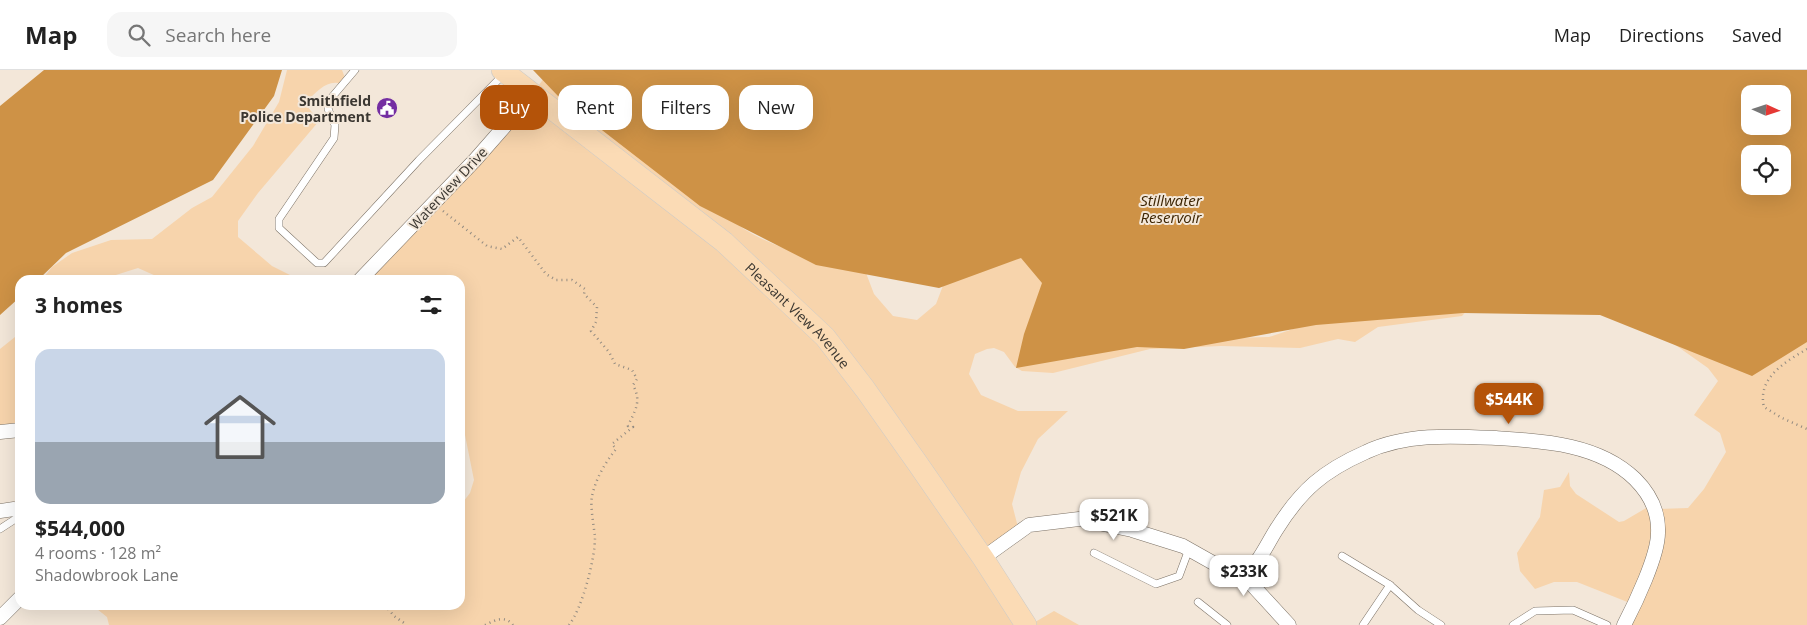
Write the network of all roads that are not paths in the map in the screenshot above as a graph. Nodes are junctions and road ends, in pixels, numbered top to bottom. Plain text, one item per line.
1 (355, 70) edge
2 (504, 71) edge
3 (522, 85) edge
4 (548, 105) edge
5 (501, 130) edge
6 (365, 275) edge
7 (15, 430) edge
8 (0, 432) edge
9 (15, 509) edge
10 (0, 511) edge
11 (15, 519) edge
12 (0, 529) edge
13 (1189, 549) junction
14 (1094, 554) dead end
15 (1342, 556) dead end
16 (983, 558) junction
17 (1244, 576) junction
18 (1390, 585) junction
19 (1198, 602) dead end
20 (15, 603) edge
21 (0, 618) edge
22 (1026, 625) edge
23 (1226, 625) edge
24 (1289, 625) edge
25 (1363, 625) edge
26 (1440, 625) edge
27 (1513, 625) edge
28 (1607, 625) edge
29 (1624, 625) edge

1 - 2 lane
2 - 3 main road, Pleasant View Avenue
4 - 16 main road, Pleasant View Avenue
5 - 6 street, Waterview Drive
7 - 8 street
9 - 10 street
11 - 12 lane
13 - 14 lane
13 - 16 street
13 - 17 street
15 - 18 lane
16 - 22 main road, Pleasant View Avenue
17 - 24 street
17 - 29 street
18 - 25 lane
18 - 26 lane
19 - 23 lane
20 - 21 street
27 - 28 lane

